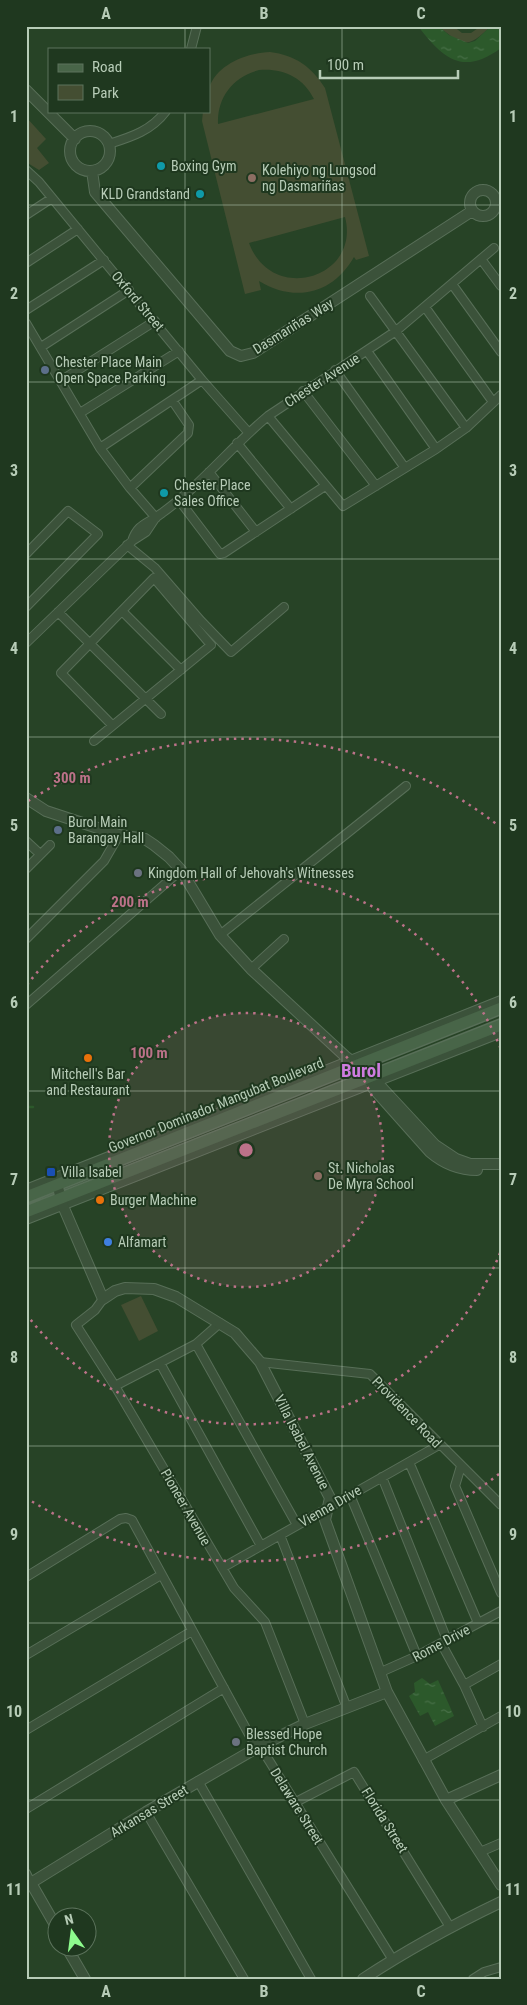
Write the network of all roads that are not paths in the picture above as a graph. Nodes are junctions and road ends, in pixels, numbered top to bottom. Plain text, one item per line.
1 (197, 26) edge
2 (191, 48) edge
3 (26, 90) edge
4 (165, 112) edge
5 (74, 139) junction
6 (109, 144) junction
7 (26, 170) edge
8 (92, 170) junction
9 (498, 195) edge
10 (52, 198) junction
11 (472, 211) junction
12 (26, 215) edge
13 (78, 229) junction
14 (494, 248) dead end
15 (480, 259) junction
16 (104, 260) junction
17 (26, 263) edge
18 (452, 284) junction
19 (501, 286) edge
20 (129, 290) junction
21 (370, 296) dead end
22 (426, 307) junction
23 (26, 310) edge
24 (155, 322) junction
25 (26, 324) edge
26 (396, 331) junction
27 (41, 347) junction
28 (179, 351) junction
29 (367, 351) junction
30 (501, 352) edge
31 (335, 370) junction
32 (62, 380) junction
33 (202, 380) junction
34 (303, 391) junction
35 (501, 396) edge
36 (172, 400) junction
37 (493, 402) junction
38 (80, 413) junction
39 (268, 416) junction
40 (466, 428) junction
41 (248, 432) junction
42 (237, 443) junction
43 (100, 448) junction
44 (436, 449) junction
45 (405, 468) junction
46 (209, 472) junction
47 (326, 486) junction
48 (376, 486) junction
49 (130, 488) junction
50 (179, 500) junction
51 (292, 508) junction
52 (156, 518) junction
53 (256, 532) junction
54 (130, 543) junction
55 (26, 554) edge
56 (26, 607) edge
57 (284, 607) dead end
58 (122, 611) junction
59 (58, 612) junction
60 (26, 631) edge
61 (29, 641) edge
62 (90, 643) junction
63 (181, 670) junction
64 (146, 698) junction
65 (161, 714) dead end
66 (112, 725) junction
67 (94, 741) dead end
68 (406, 786) dead end
69 (26, 798) edge
70 (119, 835) junction
71 (26, 841) edge
72 (50, 845) dead end
73 (40, 854) junction
74 (26, 869) edge
75 (181, 870) junction
76 (220, 935) junction
77 (284, 938) dead end
78 (26, 939) edge
79 (251, 969) junction
80 (501, 1000) edge
81 (26, 1005) edge
82 (501, 1008) edge
83 (501, 1025) edge
84 (501, 1033) edge
85 (353, 1063) junction
86 (370, 1080) junction
87 (501, 1164) edge
88 (501, 1170) edge
89 (57, 1184) junction
90 (26, 1189) edge
91 (26, 1197) edge
92 (64, 1201) junction
93 (26, 1212) edge
94 (26, 1220) edge
95 (105, 1297) junction
96 (220, 1323) junction
97 (196, 1344) junction
98 (260, 1362) junction
99 (160, 1363) junction
100 (115, 1386) junction
101 (439, 1445) junction
102 (409, 1462) junction
103 (461, 1466) junction
104 (382, 1477) junction
105 (350, 1495) junction
106 (501, 1505) edge
107 (328, 1508) junction
108 (297, 1525) junction
109 (280, 1535) junction
110 (261, 1546) junction
111 (222, 1568) junction
112 (161, 1575) junction
113 (26, 1577) edge
114 (501, 1593) edge
115 (501, 1611) edge
116 (478, 1623) junction
117 (192, 1631) junction
118 (444, 1641) junction
119 (26, 1655) edge
120 (417, 1656) junction
121 (501, 1664) edge
122 (381, 1672) junction
123 (464, 1685) junction
124 (224, 1688) junction
125 (387, 1692) junction
126 (347, 1708) junction
127 (501, 1716) edge
128 (305, 1724) junction
129 (483, 1727) junction
130 (26, 1730) edge
131 (260, 1746) junction
132 (423, 1760) junction
133 (501, 1775) edge
134 (198, 1781) junction
135 (446, 1800) junction
136 (294, 1803) junction
137 (26, 1809) edge
138 (146, 1812) junction
139 (501, 1842) edge
140 (480, 1852) junction
141 (26, 1873) edge
142 (29, 1884) edge
143 (501, 1885) edge
144 (501, 1902) edge
145 (48, 1914) edge
146 (450, 1927) junction
147 (73, 1958) edge
148 (393, 1960) junction
149 (501, 1967) edge
150 (85, 1979) edge
151 (244, 1979) edge
152 (311, 1979) edge
153 (363, 1979) edge
154 (473, 1979) edge

1 - 2 street
3 - 5 street
4 - 6 street
5 - 6 street
5 - 8 street
6 - 8 street
7 - 10 street, Oxford Street
8 - 11 street, Dasmariñas Way
9 - 11 street
9 - 11 street
10 - 12 street
10 - 13 street, Oxford Street
13 - 16 street, Oxford Street
13 - 17 street
14 - 15 street, Chester Avenue
15 - 18 street, Chester Avenue
15 - 19 street
16 - 20 street, Oxford Street
16 - 23 street
18 - 22 street, Chester Avenue
18 - 30 street
20 - 24 street, Oxford Street
20 - 27 street
21 - 26 street
22 - 26 street, Chester Avenue
22 - 37 street
24 - 28 street, Oxford Street
24 - 32 street
25 - 27 street
26 - 29 street, Chester Avenue
26 - 40 street
27 - 32 street
28 - 33 street, Oxford Street
28 - 38 street
29 - 31 street, Chester Avenue
29 - 44 street
31 - 34 street, Chester Avenue
31 - 45 street
32 - 38 street
33 - 36 street
33 - 41 street, Oxford Street
34 - 39 street, Chester Avenue
34 - 48 street
35 - 37 street
36 - 43 street
36 - 49 street
37 - 40 street
38 - 43 street
39 - 41 street, Chester Avenue
39 - 47 street
40 - 44 street
41 - 42 street, Chester Avenue
42 - 46 street, Chester Avenue
42 - 51 street
43 - 49 street
44 - 45 street
45 - 48 street
46 - 50 street, Chester Avenue
46 - 53 street
47 - 48 street
47 - 51 street
49 - 52 street
50 - 52 street, Chester Avenue
50 - 53 street
51 - 53 street
52 - 54 street, Chester Avenue
54 - 57 street
54 - 59 street, Chester Avenue
55 - 56 street
58 - 62 street
58 - 63 street
58 - 63 street
59 - 61 street, Chester Avenue
59 - 62 street
60 - 61 street
62 - 64 street
62 - 66 street
63 - 64 street
64 - 65 street
64 - 66 street
66 - 67 street
68 - 76 street
69 - 70 street
70 - 75 street
70 - 78 street
71 - 73 street
72 - 73 street
73 - 74 street
75 - 76 street
75 - 81 street
76 - 79 street
77 - 79 street
79 - 85 street
80 - 85 street, Governor Dominador Mangubat Boulevard
82 - 85 main road, Governor Dominador Mangubat Boulevard
83 - 86 main road, Governor Dominador Mangubat Boulevard
84 - 86 street, Governor Dominador Mangubat Boulevard
85 - 86 street
85 - 89 main road, Governor Dominador Mangubat Boulevard
85 - 90 street, Governor Dominador Mangubat Boulevard
86 - 87 street
86 - 88 street
86 - 92 main road, Governor Dominador Mangubat Boulevard
89 - 91 main road, Governor Dominador Mangubat Boulevard
89 - 92 street
92 - 93 main road, Governor Dominador Mangubat Boulevard
92 - 94 street, Governor Dominador Mangubat Boulevard
92 - 95 street
95 - 96 street, Villa Isabel Avenue
95 - 100 street, Pioneer Avenue
96 - 97 street
96 - 98 street, Villa Isabel Avenue
97 - 99 street
97 - 108 street
98 - 101 street, Providence Road
98 - 107 street, Villa Isabel Avenue
99 - 100 street
99 - 110 street
100 - 111 street, Pioneer Avenue
101 - 102 street, Vienna Drive
101 - 103 street, Providence Road
102 - 104 street, Vienna Drive
102 - 116 street
103 - 106 street, Providence Road
103 - 114 street
104 - 105 street, Vienna Drive
104 - 118 street
105 - 107 street, Vienna Drive
105 - 120 street
107 - 108 street, Vienna Drive
107 - 122 street, Villa Isabel Avenue
108 - 109 street, Vienna Drive
109 - 110 street, Vienna Drive
109 - 126 street
110 - 111 street, Vienna Drive
111 - 128 street, Pioneer Avenue
112 - 113 street, Delaware Street
112 - 117 street, Delaware Street
112 - 119 street
115 - 116 street, Rome Drive
116 - 118 street, Rome Drive
117 - 124 street, Delaware Street
117 - 130 street
118 - 120 street, Rome Drive
118 - 123 street
120 - 122 street, Rome Drive
121 - 123 street
122 - 125 street, Villa Isabel Avenue
123 - 129 street
124 - 131 street, Delaware Street
124 - 137 street
125 - 126 street
125 - 132 street, Villa Isabel Avenue
126 - 128 street
127 - 129 street
128 - 131 street, Arkansas Street
129 - 132 street
131 - 134 street, Arkansas Street
131 - 136 street, Delaware Street
132 - 135 street, Villa Isabel Avenue
133 - 135 street
134 - 138 street, Arkansas Street
134 - 152 street
135 - 140 street, Villa Isabel Avenue
136 - 146 street, Florida Street
136 - 148 street, Delaware Street
138 - 142 street, Arkansas Street
138 - 151 street
139 - 140 street
140 - 143 street, Villa Isabel Avenue
141 - 142 street
142 - 145 street
144 - 146 street
146 - 148 street
147 - 150 street
148 - 153 street
149 - 154 street

